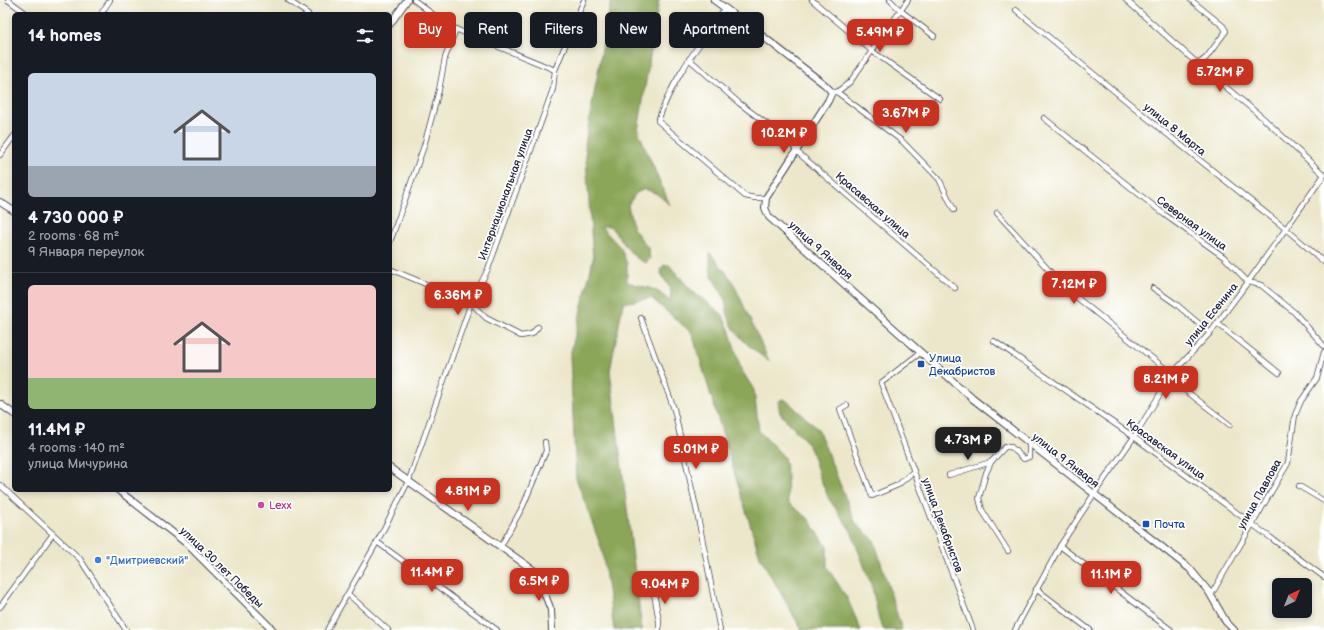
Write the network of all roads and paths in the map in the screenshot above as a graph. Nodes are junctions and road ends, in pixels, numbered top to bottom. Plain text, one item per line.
1 (8, 0) edge
2 (110, 0) edge
3 (288, 0) edge
4 (407, 0) edge
5 (414, 0) edge
6 (584, 0) edge
7 (714, 0) edge
8 (812, 0) edge
9 (890, 0) edge
10 (908, 0) edge
11 (1126, 0) edge
12 (1191, 0) edge
13 (725, 8) junction
14 (1016, 10) dead end
15 (901, 11) junction
16 (24, 12) edge
17 (102, 12) edge
18 (305, 12) edge
19 (430, 12) edge
20 (392, 21) edge
21 (456, 29) edge
22 (934, 36) dead end
23 (449, 48) edge
24 (872, 51) junction
25 (689, 59) junction
26 (1198, 64) junction
27 (555, 70) junction
28 (834, 92) junction
29 (940, 99) dead end
30 (1044, 118) dead end
31 (12, 139) edge
32 (796, 151) junction
33 (0, 155) edge
34 (1324, 175) edge
35 (766, 198) junction
36 (0, 202) edge
37 (12, 210) edge
38 (954, 210) dead end
39 (997, 213) dead end
40 (1286, 229) junction
41 (392, 236) edge
42 (1324, 262) edge
43 (392, 270) edge
44 (1248, 282) junction
45 (955, 288) dead end
46 (1153, 288) dead end
47 (471, 303) junction
48 (641, 318) dead end
49 (1217, 323) junction
50 (538, 327) dead end
51 (1210, 333) junction
52 (994, 342) dead end
53 (1324, 346) edge
54 (1324, 352) edge
55 (920, 353) junction
56 (1279, 373) dead end
57 (1172, 374) junction
58 (1168, 382) junction
59 (0, 404) edge
60 (847, 405) dead end
61 (12, 413) edge
62 (1230, 425) dead end
63 (1134, 437) junction
64 (545, 442) dead end
65 (1029, 443) junction
66 (991, 462) junction
67 (392, 469) edge
68 (914, 471) junction
69 (949, 475) dead end
70 (409, 480) junction
71 (0, 485) edge
72 (1299, 486) dead end
73 (121, 492) edge
74 (1094, 494) junction
75 (1324, 501) edge
76 (1253, 523) junction
77 (53, 534) junction
78 (377, 542) junction
79 (501, 546) junction
80 (1060, 546) junction
81 (1008, 551) dead end
82 (1324, 577) edge
83 (652, 582) dead end
84 (1036, 589) junction
85 (348, 594) junction
86 (1211, 596) junction
87 (0, 607) edge
88 (126, 630) edge
89 (272, 630) edge
90 (327, 630) edge
91 (388, 630) edge
92 (497, 630) edge
93 (552, 630) edge
94 (659, 630) edge
95 (720, 630) edge
96 (973, 630) edge
97 (1015, 630) edge
98 (1090, 630) edge
99 (1172, 630) edge
100 (1234, 630) edge

1 - 16 street
2 - 17 street
3 - 18 street
4 - 20 main road
5 - 19 street
6 - 27 street, Интернациональная улица
7 - 13 main road
8 - 24 street
9 - 15 street
10 - 15 street
11 - 26 street
12 - 26 street
13 - 25 street
13 - 28 main road
14 - 40 street, улица 8 Марта
15 - 22 street
15 - 24 street
21 - 27 street
23 - 41 street
24 - 28 street
24 - 29 street
25 - 32 street, Красавская улица
25 - 35 street
26 - 34 street
27 - 47 street, Интернациональная улица
28 - 32 main road
28 - 38 street
30 - 44 street, Северная улица
31 - 33 street
32 - 35 main road
32 - 45 street, Красавская улица
34 - 40 street, улица Есенина
35 - 55 main road, улица 9 Января
36 - 37 main road
39 - 57 street
40 - 42 street, улица 8 Марта
40 - 44 street, улица Есенина
43 - 47 street
44 - 49 street, улица Есенина
44 - 53 street, Северная улица
46 - 51 street
47 - 50 street
47 - 70 street, Интернациональная улица
48 - 95 street
49 - 51 street, улица Есенина
49 - 56 street
51 - 57 street, улица Есенина
52 - 63 street, Красавская улица
54 - 76 street, улица Павлова
55 - 65 main road, улица 9 Января
55 - 68 street, улица Декабристов
57 - 58 street, улица Есенина
58 - 62 street
58 - 63 street, улица Есенина
59 - 61 main road
60 - 68 street
63 - 74 street, улица Есенина
63 - 76 street, Красавская улица
64 - 79 street
65 - 66 street
65 - 74 main road, улица 9 Января
66 - 69 street
66 - 81 street
67 - 70 main road
68 - 96 street, улица Декабристов
70 - 78 street, Интернациональная улица
70 - 79 main road
71 - 77 street
72 - 75 street
73 - 89 main road, улица 30 лет Победы
74 - 80 street, улица Есенина
74 - 86 main road, улица 9 Января
76 - 82 street, Красавская улица
76 - 86 street, улица Павлова
77 - 87 street
77 - 88 street
78 - 85 street, Интернациональная улица
78 - 92 street
79 - 93 main road
80 - 84 street, улица Есенина
80 - 99 street
83 - 94 street
84 - 97 street, улица Есенина
84 - 98 street
85 - 90 street, Интернациональная улица
85 - 91 street
86 - 100 main road, улица 9 Января

